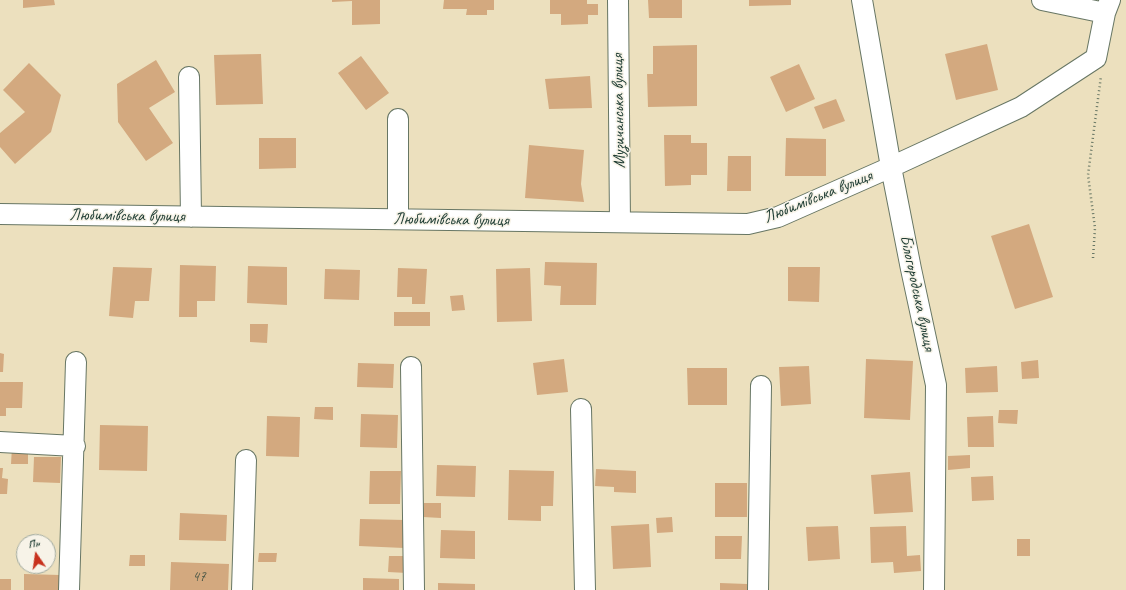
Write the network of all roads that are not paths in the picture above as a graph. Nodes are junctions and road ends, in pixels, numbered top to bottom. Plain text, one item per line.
1 (618, 0) edge
2 (862, 0) edge
3 (1042, 0) edge
4 (1108, 7) edge
5 (189, 77) dead end
6 (398, 119) dead end
7 (891, 167) junction
8 (0, 214) edge
9 (191, 217) junction
10 (398, 219) junction
11 (620, 222) junction
12 (76, 362) dead end
13 (411, 367) dead end
14 (761, 386) dead end
15 (581, 409) dead end
16 (0, 442) edge
17 (74, 446) junction
18 (246, 460) dead end
19 (69, 590) edge
20 (242, 590) edge
21 (414, 590) edge
22 (585, 590) edge
23 (758, 590) edge
24 (934, 590) edge

1 - 11 street, Музичанська вулиця
2 - 7 street, Білогородська вулиця
3 - 4 street
4 - 7 street, Любимівська вулиця
5 - 9 street
6 - 10 street
7 - 11 street, Любимівська вулиця
7 - 24 street, Білогородська вулиця
8 - 9 street, Любимівська вулиця
9 - 10 street, Любимівська вулиця
10 - 11 street, Любимівська вулиця
12 - 17 street
13 - 21 street
14 - 23 street
15 - 22 street
16 - 17 street
17 - 19 street
18 - 20 street

